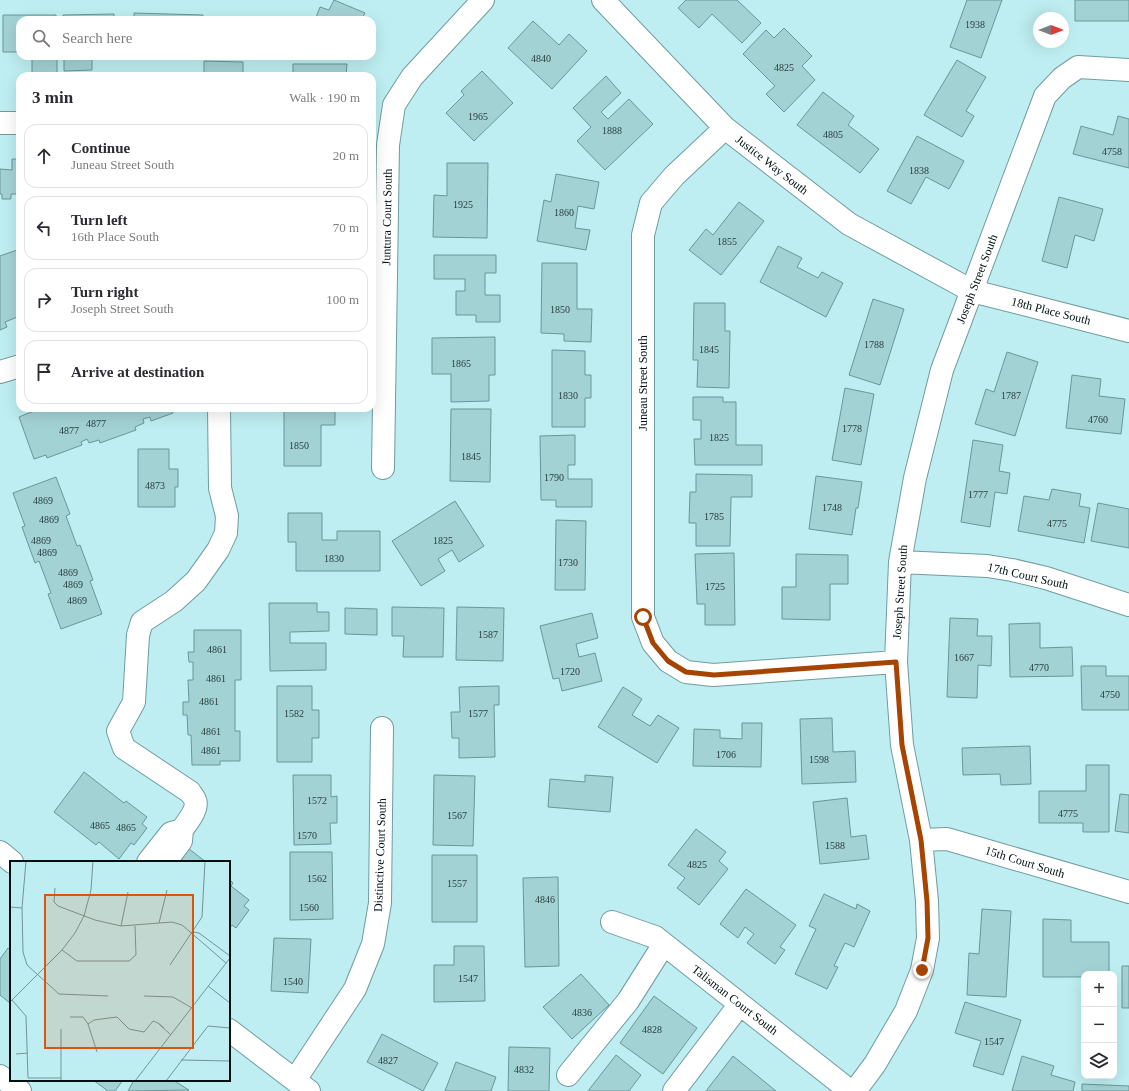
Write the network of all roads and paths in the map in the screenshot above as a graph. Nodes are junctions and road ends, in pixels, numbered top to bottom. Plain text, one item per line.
1 (483, 0) edge
2 (603, 0) edge
3 (1129, 70) edge
4 (0, 123) edge
5 (16, 123) edge
6 (725, 128) junction
7 (972, 291) junction
8 (1129, 331) edge
9 (16, 367) edge
10 (0, 372) edge
11 (219, 412) edge
12 (383, 468) dead end
13 (900, 562) junction
14 (1129, 605) edge
15 (896, 662) junction
16 (382, 728) dead end
17 (182, 830) junction
18 (921, 840) junction
19 (0, 852) edge
20 (11, 861) edge
21 (149, 861) edge
22 (166, 861) edge
23 (1129, 892) edge
24 (612, 922) dead end
25 (664, 944) junction
26 (740, 1004) junction
27 (230, 1031) edge
28 (568, 1075) dead end
29 (0, 1076) edge
30 (302, 1085) edge
31 (20, 1091) edge
32 (674, 1091) edge
33 (850, 1091) edge
34 (855, 1091) edge

1 - 12 street, Juntura Court South
2 - 6 street, Justice Way South
3 - 7 street, Joseph Street South
4 - 5 street
6 - 7 street, Justice Way South
6 - 15 street, Juneau Street South
7 - 8 street, 18th Place South
7 - 13 street, Joseph Street South
9 - 10 street
11 - 17 street
13 - 14 street, 17th Court South
13 - 15 street, Joseph Street South
15 - 18 street, Joseph Street South
16 - 30 street, Distinctive Court South
17 - 21 street
17 - 22 street
18 - 23 street, 15th Court South
18 - 34 street, Joseph Street South
19 - 20 street
24 - 25 street, Talisman Court South
25 - 26 street, Talisman Court South
25 - 28 street
26 - 32 street
26 - 33 street, Talisman Court South
27 - 30 street
29 - 31 street

